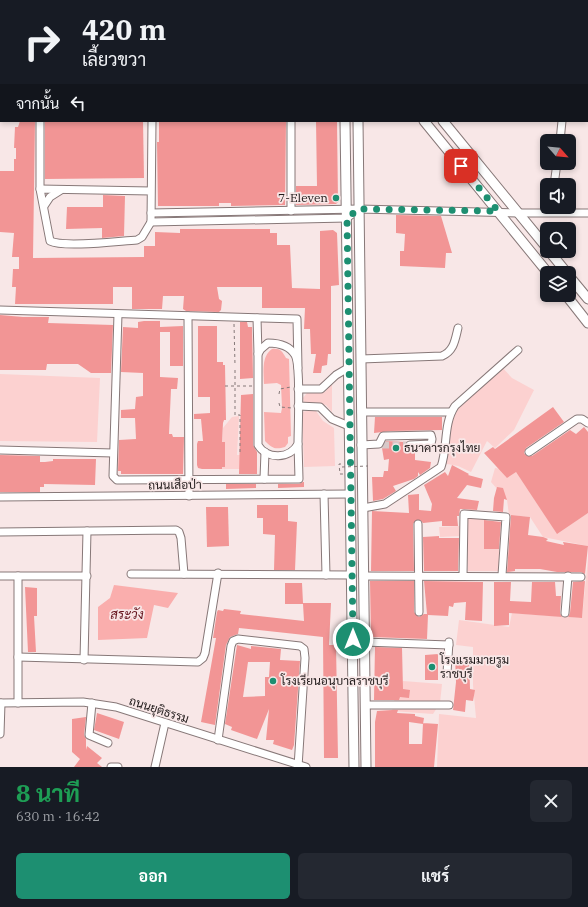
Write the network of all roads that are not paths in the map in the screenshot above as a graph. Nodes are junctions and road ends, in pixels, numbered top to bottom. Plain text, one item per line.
1 (40, 122) edge
2 (152, 122) edge
3 (290, 122) edge
4 (345, 122) edge
5 (358, 122) edge
6 (425, 122) edge
7 (444, 122) edge
8 (562, 122) edge
9 (561, 134) edge
10 (40, 189) junction
11 (61, 190) junction
12 (151, 191) junction
13 (44, 206) junction
14 (359, 209) junction
15 (291, 211) junction
16 (498, 211) junction
17 (540, 211) edge
18 (224, 212) junction
19 (576, 212) edge
20 (151, 213) junction
21 (518, 213) junction
22 (588, 213) edge
23 (347, 214) junction
24 (224, 221) junction
25 (151, 222) junction
26 (540, 240) edge
27 (555, 258) edge
28 (542, 266) edge
29 (561, 266) edge
30 (576, 284) edge
31 (588, 299) edge
32 (572, 302) edge
33 (0, 310) edge
34 (118, 314) junction
35 (188, 316) junction
36 (257, 318) junction
37 (588, 323) edge
38 (458, 328) dead end
39 (518, 350) dead end
40 (258, 354) junction
41 (361, 359) junction
42 (298, 368) junction
43 (348, 368) junction
44 (295, 388) junction
45 (296, 407) junction
46 (361, 412) junction
47 (452, 412) junction
48 (588, 423) edge
49 (349, 426) junction
50 (298, 444) junction
51 (361, 445) junction
52 (410, 445) tunnel mouth
53 (0, 450) edge
54 (265, 452) junction
55 (529, 452) dead end
56 (113, 453) junction
57 (264, 479) junction
58 (188, 480) junction
59 (324, 494) junction
60 (350, 494) junction
61 (362, 494) junction
62 (189, 496) junction
63 (0, 497) edge
64 (363, 508) junction
65 (418, 524) dead end
66 (87, 531) junction
67 (0, 532) edge
68 (218, 573) junction
69 (131, 574) dead end
70 (184, 574) junction
71 (326, 575) junction
72 (352, 575) junction
73 (418, 575) junction
74 (502, 575) junction
75 (0, 576) edge
76 (18, 576) junction
77 (87, 576) junction
78 (363, 576) junction
79 (463, 576) junction
80 (568, 576) junction
81 (581, 577) dead end
82 (419, 612) dead end
83 (565, 614) dead end
84 (364, 642) junction
85 (18, 657) junction
86 (84, 660) junction
87 (447, 673) dead end
88 (0, 703) edge
89 (18, 703) junction
90 (92, 703) junction
91 (365, 705) junction
92 (449, 705) dead end
93 (165, 724) junction
94 (0, 734) edge
95 (218, 740) junction
96 (108, 742) dead end
97 (301, 766) edge
98 (111, 767) edge
99 (118, 767) edge
100 (155, 767) edge
101 (354, 767) edge
102 (366, 767) edge

1 - 10 street
2 - 12 street
3 - 15 street
4 - 23 main road
5 - 14 main road
6 - 16 main road
7 - 21 main road
8 - 9 street
10 - 11 street
10 - 13 street
11 - 12 street
11 - 13 street
12 - 20 street
13 - 25 street
14 - 16 street
14 - 23 street
14 - 41 main road
15 - 18 street
15 - 23 street
16 - 21 street
16 - 28 main road
17 - 21 street
18 - 20 street
18 - 24 street
19 - 22 street
20 - 25 street
21 - 26 main road
23 - 24 street
23 - 43 main road
24 - 25 street
27 - 29 main road
30 - 31 main road
32 - 37 main road
33 - 34 street
34 - 35 street
34 - 56 street
35 - 36 street
35 - 58 street
36 - 40 street
36 - 42 street
38 - 41 street
39 - 47 street
40 - 42 street
40 - 54 street
41 - 46 main road
42 - 44 street
43 - 44 street
43 - 49 main road
44 - 45 street
45 - 49 street
45 - 50 street
46 - 47 street
46 - 51 main road
47 - 64 street
48 - 55 street
49 - 60 main road
50 - 54 street
50 - 57 street
51 - 52 street
51 - 61 main road
53 - 56 street
54 - 57 street
56 - 58 street
57 - 58 street
58 - 62 street
59 - 60 street, ถนนเสือป่า
59 - 62 street, ถนนเสือป่า
59 - 71 street
60 - 61 main road
60 - 72 main road
61 - 64 main road
62 - 63 street, ถนนเสือป่า
64 - 78 main road
65 - 73 street
66 - 67 street
66 - 70 street
66 - 77 street
68 - 70 street
68 - 71 street
68 - 86 street
69 - 70 street
71 - 72 street
72 - 78 main road
72 - 101 main road
73 - 78 street
73 - 79 street
73 - 82 street
74 - 79 street
74 - 79 street
74 - 80 street
75 - 76 street
76 - 77 street
76 - 85 street
77 - 86 street
78 - 84 main road
80 - 81 street
80 - 83 street
84 - 87 street
84 - 91 main road
85 - 86 street
85 - 89 street
88 - 89 street, ถนนยุติธรรม
88 - 94 street
89 - 90 street, ถนนยุติธรรม
90 - 93 street, ถนนยุติธรรม
90 - 96 street
91 - 92 street
91 - 102 main road
93 - 95 street, ถนนยุติธรรม
93 - 100 street
95 - 97 street, ถนนยุติธรรม
95 - 97 street
98 - 99 street

